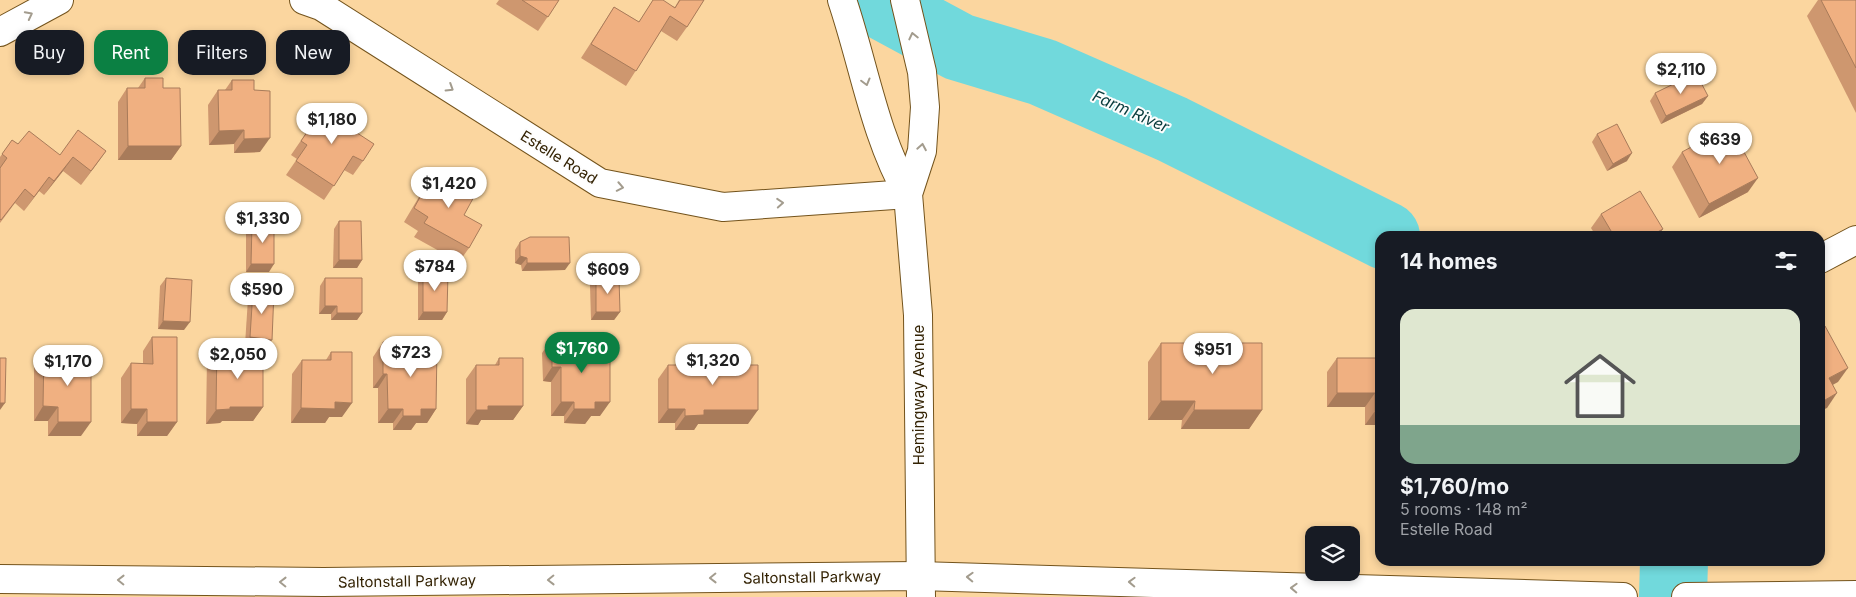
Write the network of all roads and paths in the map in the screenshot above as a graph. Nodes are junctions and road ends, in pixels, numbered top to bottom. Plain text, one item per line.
1 (59, 0) edge
2 (304, 0) edge
3 (842, 0) edge
4 (905, 0) edge
5 (0, 32) edge
6 (908, 194) junction
7 (1856, 240) edge
8 (1825, 256) edge
9 (0, 579) edge
10 (920, 586) edge
11 (323, 590) edge
12 (1856, 595) edge
13 (1623, 597) edge
14 (1686, 597) edge
15 (1698, 597) edge

5 -> 1 main road
2 -> 6 main road, Estelle Road
3 -> 6 main road, Hemingway Avenue
6 -> 4 main road, Hemingway Avenue
6 - 10 main road, Hemingway Avenue
7 - 8 main road
11 -> 9 main road, Saltonstall Parkway
10 -> 11 main road, Saltonstall Parkway
13 -> 10 main road, Saltonstall Parkway
12 - 15 main road
14 - 15 main road

